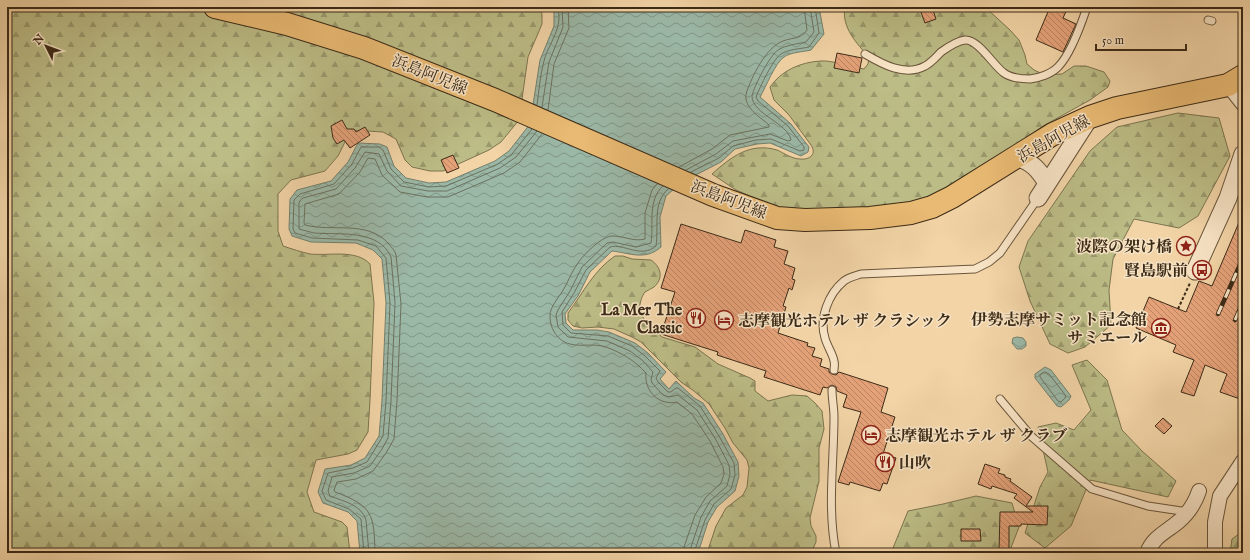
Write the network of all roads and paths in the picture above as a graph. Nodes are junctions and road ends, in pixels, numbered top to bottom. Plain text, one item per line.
1 (215, 7) edge
2 (1087, 7) edge
3 (865, 54) dead end
4 (1235, 81) edge
5 (1243, 104) edge
6 (1090, 117) junction
7 (1243, 154) edge
8 (1017, 157) junction
9 (1047, 183) junction
10 (1038, 198) joint
11 (1195, 271) joint
12 (1178, 309) dead end
13 (834, 370) dead end
14 (832, 390) dead end
15 (1000, 398) dead end
16 (1243, 460) edge
17 (1199, 491) dead end
18 (1188, 512) junction
19 (836, 553) edge
20 (1147, 553) edge
21 (1215, 553) edge

1 - 8 main road, 浜島阿児線
2 - 3 lane
4 - 5 street
4 - 6 main road, 浜島阿児線
6 - 8 main road, 浜島阿児線
6 - 9 street
7 - 11 street
8 - 9 street
9 - 10 street
10 - 13 lane
11 - 12 path
14 - 19 lane
15 - 18 lane
16 - 21 street
17 - 18 street
18 - 20 street

